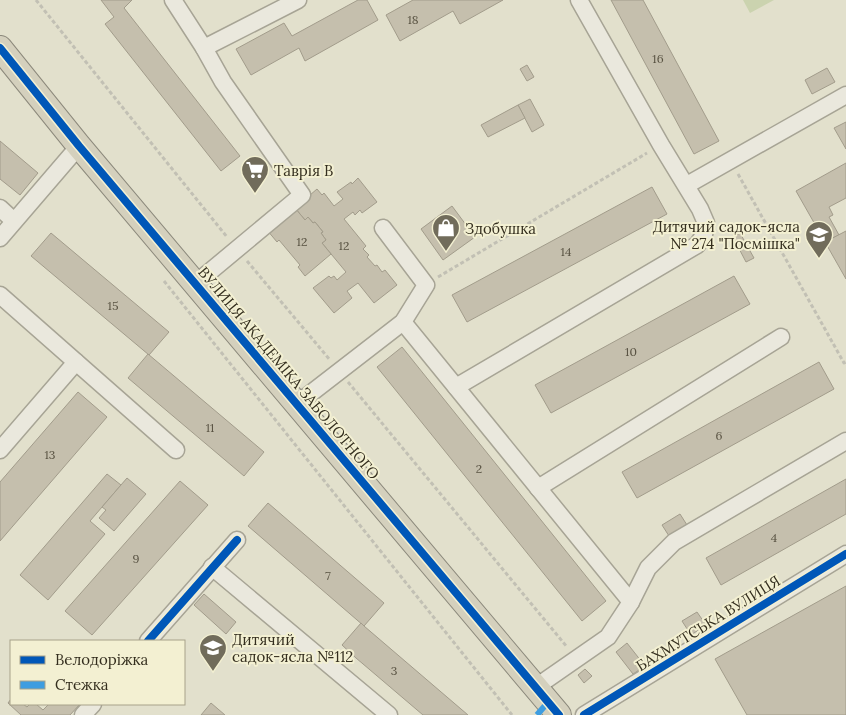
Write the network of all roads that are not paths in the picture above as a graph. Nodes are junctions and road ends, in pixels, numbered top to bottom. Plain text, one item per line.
1 (173, 0) edge
2 (298, 0) edge
3 (579, 0) edge
4 (0, 48) edge
5 (204, 48) junction
6 (846, 95) edge
7 (79, 146) junction
8 (687, 185) junction
9 (0, 208) edge
10 (14, 221) junction
11 (382, 228) dead end
12 (0, 238) edge
13 (196, 284) junction
14 (0, 295) edge
15 (403, 322) junction
16 (781, 337) dead end
17 (76, 362) junction
18 (456, 387) junction
19 (297, 404) junction
20 (846, 441) edge
21 (0, 450) edge
22 (176, 450) dead end
23 (538, 488) junction
24 (237, 540) dead end
25 (846, 554) edge
26 (212, 567) junction
27 (631, 602) junction
28 (149, 640) edge
29 (92, 705) edge
30 (545, 705) edge
31 (83, 715) edge
32 (389, 715) edge
33 (584, 715) edge

1 - 5 street
2 - 5 street
3 - 8 street
4 - 7 highway, ВУЛИЦЯ АКАДЕМІКА ЗАБОЛОТНОГО
5 - 13 street
6 - 8 street
7 - 10 street
7 - 13 highway, ВУЛИЦЯ АКАДЕМІКА ЗАБОЛОТНОГО
8 - 18 street
9 - 10 street
10 - 12 street
11 - 15 street
13 - 19 highway, ВУЛИЦЯ АКАДЕМІКА ЗАБОЛОТНОГО
14 - 17 street
15 - 18 street
15 - 19 street
16 - 23 street
17 - 21 street
17 - 22 street
18 - 23 street
19 - 30 highway, ВУЛИЦЯ АКАДЕМІКА ЗАБОЛОТНОГО
20 - 27 street
23 - 27 street
24 - 26 street
25 - 33 street, БАХМУТСЬКА ВУЛИЦЯ
26 - 28 street
26 - 32 street
27 - 30 street
29 - 31 street

